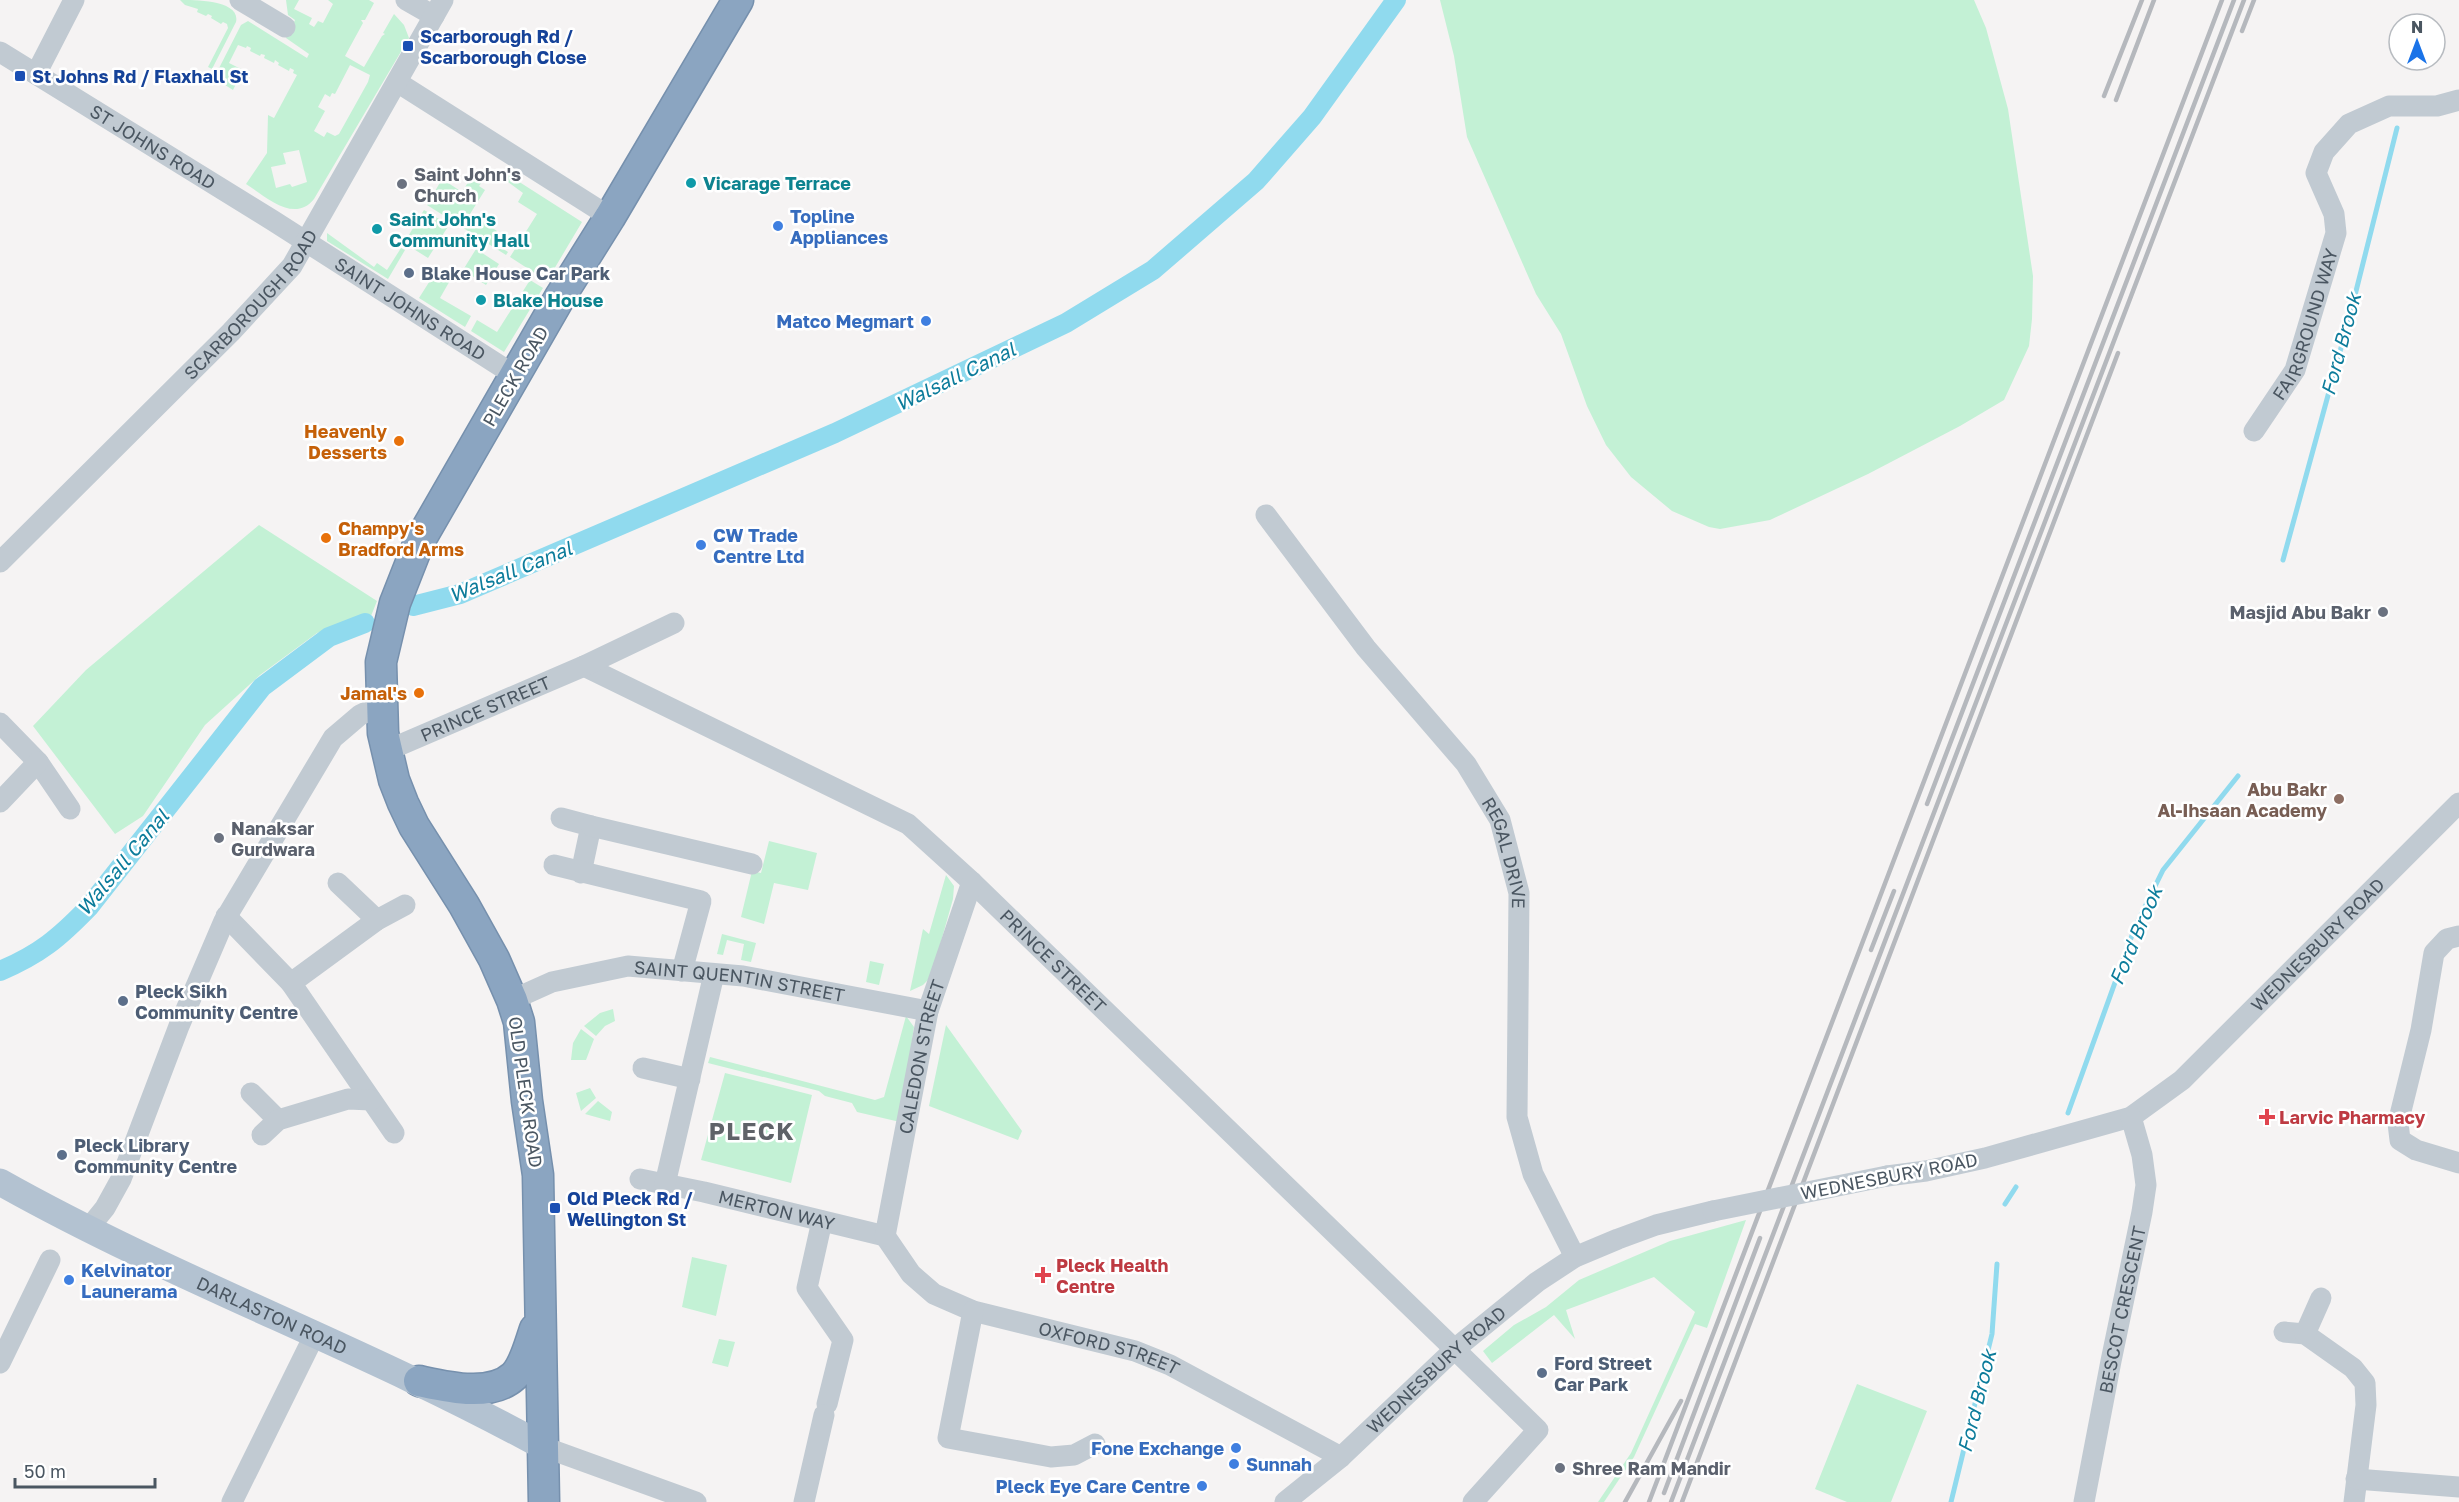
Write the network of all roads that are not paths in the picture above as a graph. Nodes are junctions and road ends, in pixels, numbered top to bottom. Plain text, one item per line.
1 (74, 0) edge
2 (240, 0) edge
3 (405, 0) edge
4 (738, 0) edge
5 (266, 7) edge
6 (439, 8) edge
7 (285, 27) dead end
8 (0, 52) edge
9 (36, 74) junction
10 (397, 82) junction
11 (2459, 100) edge
12 (610, 217) junction
13 (306, 242) junction
14 (516, 376) junction
15 (2254, 431) dead end
16 (1266, 515) dead end
17 (0, 562) edge
18 (674, 623) dead end
19 (381, 662) joint
20 (584, 666) junction
21 (381, 705) junction
22 (0, 723) edge
23 (386, 751) junction
24 (38, 762) junction
25 (0, 802) edge
26 (2459, 803) edge
27 (70, 808) dead end
28 (561, 818) dead end
29 (591, 826) junction
30 (752, 864) dead end
31 (554, 865) dead end
32 (581, 873) junction
33 (972, 882) junction
34 (338, 883) dead end
35 (405, 906) dead end
36 (226, 916) junction
37 (377, 920) junction
38 (2453, 937) edge
39 (682, 971) junction
40 (714, 974) junction
41 (291, 983) junction
42 (512, 1000) junction
43 (928, 1011) junction
44 (643, 1068) dead end
45 (690, 1079) junction
46 (251, 1094) dead end
47 (371, 1100) junction
48 (2131, 1116) junction
49 (278, 1120) junction
50 (394, 1133) dead end
51 (262, 1135) dead end
52 (2459, 1163) edge
53 (640, 1179) dead end
54 (0, 1182) edge
55 (665, 1184) junction
56 (822, 1221) junction
57 (88, 1229) junction
58 (885, 1236) junction
59 (1575, 1257) junction
60 (50, 1260) dead end
61 (2321, 1298) dead end
62 (973, 1311) junction
63 (541, 1315) junction
64 (2284, 1332) dead end
65 (2305, 1334) junction
66 (314, 1336) junction
67 (1456, 1348) junction
68 (0, 1363) edge
69 (419, 1381) junction
70 (1095, 1444) dead end
71 (544, 1447) junction
72 (1341, 1456) junction
73 (2356, 1479) junction
74 (2459, 1487) edge
75 (232, 1502) edge
76 (544, 1502) edge
77 (696, 1502) edge
78 (804, 1502) edge
79 (1286, 1502) edge
80 (1473, 1502) edge
81 (2084, 1502) edge
82 (2354, 1502) edge

1 - 9 street
2 - 5 street
3 - 6 street
4 - 12 highway, PLECK ROAD
5 - 7 street
6 - 10 street, SCARBOROUGH ROAD
8 - 9 street, ST JOHNS ROAD
9 - 13 street, ST JOHNS ROAD
10 - 12 street
10 - 13 street, SCARBOROUGH ROAD
11 - 15 street, FAIRGROUND WAY
12 - 14 highway, PLECK ROAD
13 - 14 street, SAINT JOHNS ROAD
13 - 17 street, SCARBOROUGH ROAD
14 - 19 highway, PLECK ROAD
16 - 59 street, REGAL DRIVE
18 - 20 street, PRINCE STREET
19 - 21 highway, OLD PLECK ROAD
20 - 23 street, PRINCE STREET
20 - 33 street, PRINCE STREET
21 - 23 highway, OLD PLECK ROAD
21 - 36 street
22 - 24 street
23 - 42 highway, OLD PLECK ROAD
24 - 25 street
24 - 27 street
26 - 48 street, WEDNESBURY ROAD
28 - 29 street
29 - 30 street
29 - 32 street
31 - 32 street
32 - 39 street
33 - 43 street, CALEDON STREET
33 - 67 street, PRINCE STREET
34 - 37 street
35 - 37 street
36 - 41 street
36 - 57 street
37 - 41 street
38 - 52 street
39 - 40 street, SAINT QUENTIN STREET
39 - 42 street, SAINT QUENTIN STREET
40 - 43 street, SAINT QUENTIN STREET
40 - 45 street
41 - 47 street
42 - 63 highway, OLD PLECK ROAD
43 - 58 street, CALEDON STREET
44 - 45 street
45 - 55 street
46 - 49 street
47 - 49 street
47 - 50 street
48 - 59 street, WEDNESBURY ROAD, bridge
48 - 81 street, BESCOT CRESCENT
49 - 51 street
53 - 55 street, MERTON WAY
54 - 57 main road, DARLASTON ROAD
55 - 56 street, MERTON WAY
56 - 58 street, MERTON WAY
56 - 78 street
57 - 66 main road, DARLASTON ROAD
58 - 62 street, OXFORD STREET
59 - 67 street, WEDNESBURY ROAD
60 - 68 street
61 - 65 street
62 - 70 street
62 - 72 street, OXFORD STREET
63 - 69 highway
63 - 71 highway, OLD PLECK ROAD
64 - 65 street
65 - 73 street
66 - 69 main road, DARLASTON ROAD
66 - 75 street
67 - 72 street, WEDNESBURY ROAD
67 - 80 street, PRINCE STREET
69 - 71 main road, DARLASTON ROAD
71 - 76 highway, OLD PLECK ROAD
71 - 77 street
72 - 79 street, WEDNESBURY ROAD
73 - 74 street
73 - 82 street

